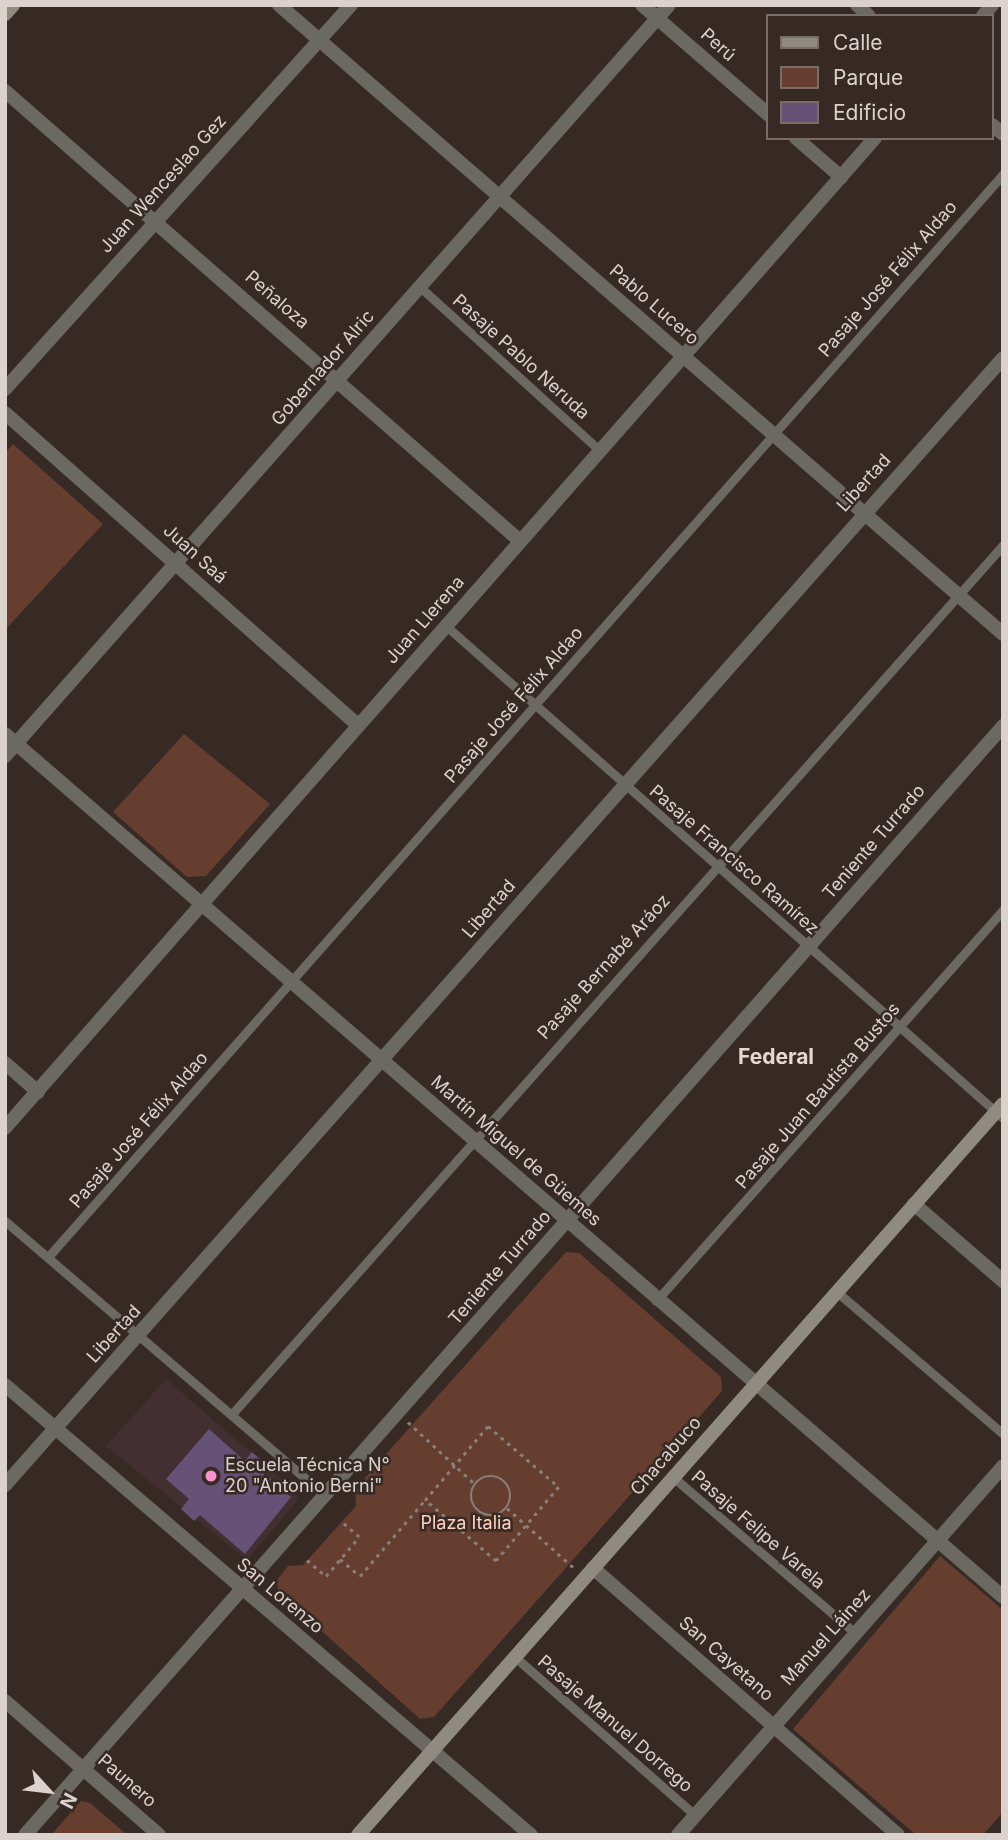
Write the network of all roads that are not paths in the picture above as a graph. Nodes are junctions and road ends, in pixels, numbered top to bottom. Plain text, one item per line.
1 (13, 5) edge
2 (279, 5) edge
3 (351, 5) edge
4 (642, 5) edge
5 (669, 5) edge
6 (5, 14) edge
7 (657, 19) junction
8 (320, 40) junction
9 (5, 92) edge
10 (766, 112) edge
11 (798, 140) edge
12 (873, 140) edge
13 (1003, 173) edge
14 (841, 177) junction
15 (500, 197) junction
16 (156, 219) junction
17 (420, 287) junction
18 (684, 356) junction
19 (1003, 358) edge
20 (338, 380) junction
21 (5, 389) edge
22 (5, 413) edge
23 (773, 434) junction
24 (600, 451) junction
25 (863, 512) junction
26 (520, 541) junction
27 (1003, 545) edge
28 (177, 562) junction
29 (958, 595) junction
30 (445, 625) junction
31 (1003, 634) edge
32 (534, 705) junction
33 (358, 725) junction
34 (1003, 726) edge
35 (11, 738) edge
36 (5, 756) edge
37 (623, 785) junction
38 (716, 866) junction
39 (202, 904) junction
40 (1003, 909) edge
41 (808, 946) junction
42 (291, 981) junction
43 (900, 1027) junction
44 (382, 1060) junction
45 (5, 1063) edge
46 (38, 1092) junction
47 (1000, 1111) edge
48 (5, 1128) edge
49 (472, 1138) junction
50 (914, 1204) junction
51 (568, 1220) junction
52 (5, 1221) edge
53 (48, 1257) junction
54 (1003, 1281) edge
55 (837, 1292) junction
56 (655, 1302) junction
57 (139, 1334) junction
58 (5, 1385) edge
59 (753, 1385) junction
60 (232, 1415) junction
61 (56, 1428) junction
62 (1003, 1434) edge
63 (1003, 1466) edge
64 (673, 1477) junction
65 (5, 1485) edge
66 (325, 1495) junction
67 (937, 1541) junction
68 (589, 1572) junction
69 (242, 1590) junction
70 (1003, 1597) edge
71 (855, 1633) junction
72 (515, 1657) junction
73 (5, 1701) edge
74 (773, 1726) junction
75 (432, 1751) junction
76 (83, 1768) junction
77 (695, 1815) junction
78 (24, 1835) edge
79 (159, 1835) edge
80 (358, 1835) edge
81 (531, 1835) edge
82 (677, 1835) edge
83 (898, 1835) edge

1 - 6 main road
2 - 8 street, Pablo Lucero
3 - 8 street, Juan Wenceslao Gez
4 - 7 street, Perú
5 - 7 street, Gobernador Alric
7 - 10 street, Perú
7 - 15 street, Gobernador Alric
8 - 15 street, Pablo Lucero
8 - 16 street, Juan Wenceslao Gez
9 - 16 street, Peñaloza
11 - 14 street
12 - 14 street, Juan Llerena
13 - 23 lane, Pasaje José Félix Aldao
14 - 18 street, Juan Llerena
15 - 17 street, Gobernador Alric
15 - 18 street, Pablo Lucero
16 - 20 street, Peñaloza
16 - 21 street, Juan Wenceslao Gez
17 - 20 street, Gobernador Alric
17 - 24 lane, Pasaje Pablo Neruda
18 - 23 street, Pablo Lucero
18 - 24 street, Juan Llerena
19 - 25 street, Libertad
20 - 26 street, Peñaloza
20 - 28 street, Gobernador Alric
22 - 28 street, Juan Saá
23 - 25 street, Pablo Lucero
23 - 32 lane, Pasaje José Félix Aldao
24 - 26 street, Juan Llerena
25 - 29 street, Pablo Lucero
25 - 37 street, Libertad
26 - 30 street, Juan Llerena
27 - 29 lane, Pasaje Bernabé Aráoz
28 - 33 street, Juan Saá
28 - 35 street, Gobernador Alric
29 - 31 street, Pablo Lucero
29 - 38 lane, Pasaje Bernabé Aráoz
30 - 32 lane, Pasaje Francisco Ramírez
30 - 33 street, Juan Llerena
32 - 37 lane, Pasaje Francisco Ramírez
32 - 42 lane, Pasaje José Félix Aldao
33 - 39 street, Juan Llerena
34 - 41 street, Teniente Turrado
35 - 36 street, Gobernador Alric
35 - 39 street, Martín Miguel de Güemes
37 - 38 lane, Pasaje Francisco Ramírez
37 - 44 street, Libertad
38 - 41 lane, Pasaje Francisco Ramírez
38 - 49 lane, Pasaje Bernabé Aráoz
39 - 42 street, Martín Miguel de Güemes
39 - 46 street, Juan Llerena
40 - 43 lane, Pasaje Juan Bautista Bustos
41 - 43 lane, Pasaje Francisco Ramírez
41 - 51 street, Teniente Turrado
42 - 44 street, Martín Miguel de Güemes
42 - 53 lane, Pasaje José Félix Aldao
43 - 47 lane, Pasaje Francisco Ramírez
43 - 56 lane, Pasaje Juan Bautista Bustos
44 - 49 street, Martín Miguel de Güemes
44 - 57 street, Libertad
45 - 46 street
46 - 48 street, Juan Llerena
47 - 50 main road, Chacabuco
49 - 51 street, Martín Miguel de Güemes
49 - 60 lane, Pasaje Bernabé Aráoz
50 - 54 street
50 - 55 main road, Chacabuco
51 - 56 street, Martín Miguel de Güemes
51 - 66 street, Teniente Turrado
52 - 53 lane
53 - 57 lane
55 - 59 main road, Chacabuco
55 - 62 lane
56 - 59 street, Martín Miguel de Güemes
57 - 60 lane
57 - 61 street, Libertad
58 - 61 street, San Lorenzo
59 - 64 main road, Chacabuco
59 - 67 street, Martín Miguel de Güemes
60 - 66 lane
61 - 65 street, Libertad
61 - 69 street, San Lorenzo
63 - 67 street, Manuel Láinez
64 - 68 main road, Chacabuco
64 - 71 lane, Pasaje Felipe Varela
66 - 69 street, Teniente Turrado
67 - 70 street, Martín Miguel de Güemes
67 - 71 street, Manuel Láinez
68 - 72 main road, Chacabuco
68 - 74 street, San Cayetano
69 - 75 street, San Lorenzo
69 - 76 street, Teniente Turrado
71 - 74 street, Manuel Láinez
72 - 75 main road, Chacabuco
72 - 77 lane, Pasaje Manuel Dorrego
73 - 76 street, Paunero
74 - 77 street, Manuel Láinez
74 - 83 street, San Cayetano
75 - 80 main road, Chacabuco
75 - 81 street, San Lorenzo
76 - 78 street, Teniente Turrado
76 - 79 street, Paunero
77 - 82 street, Manuel Láinez

